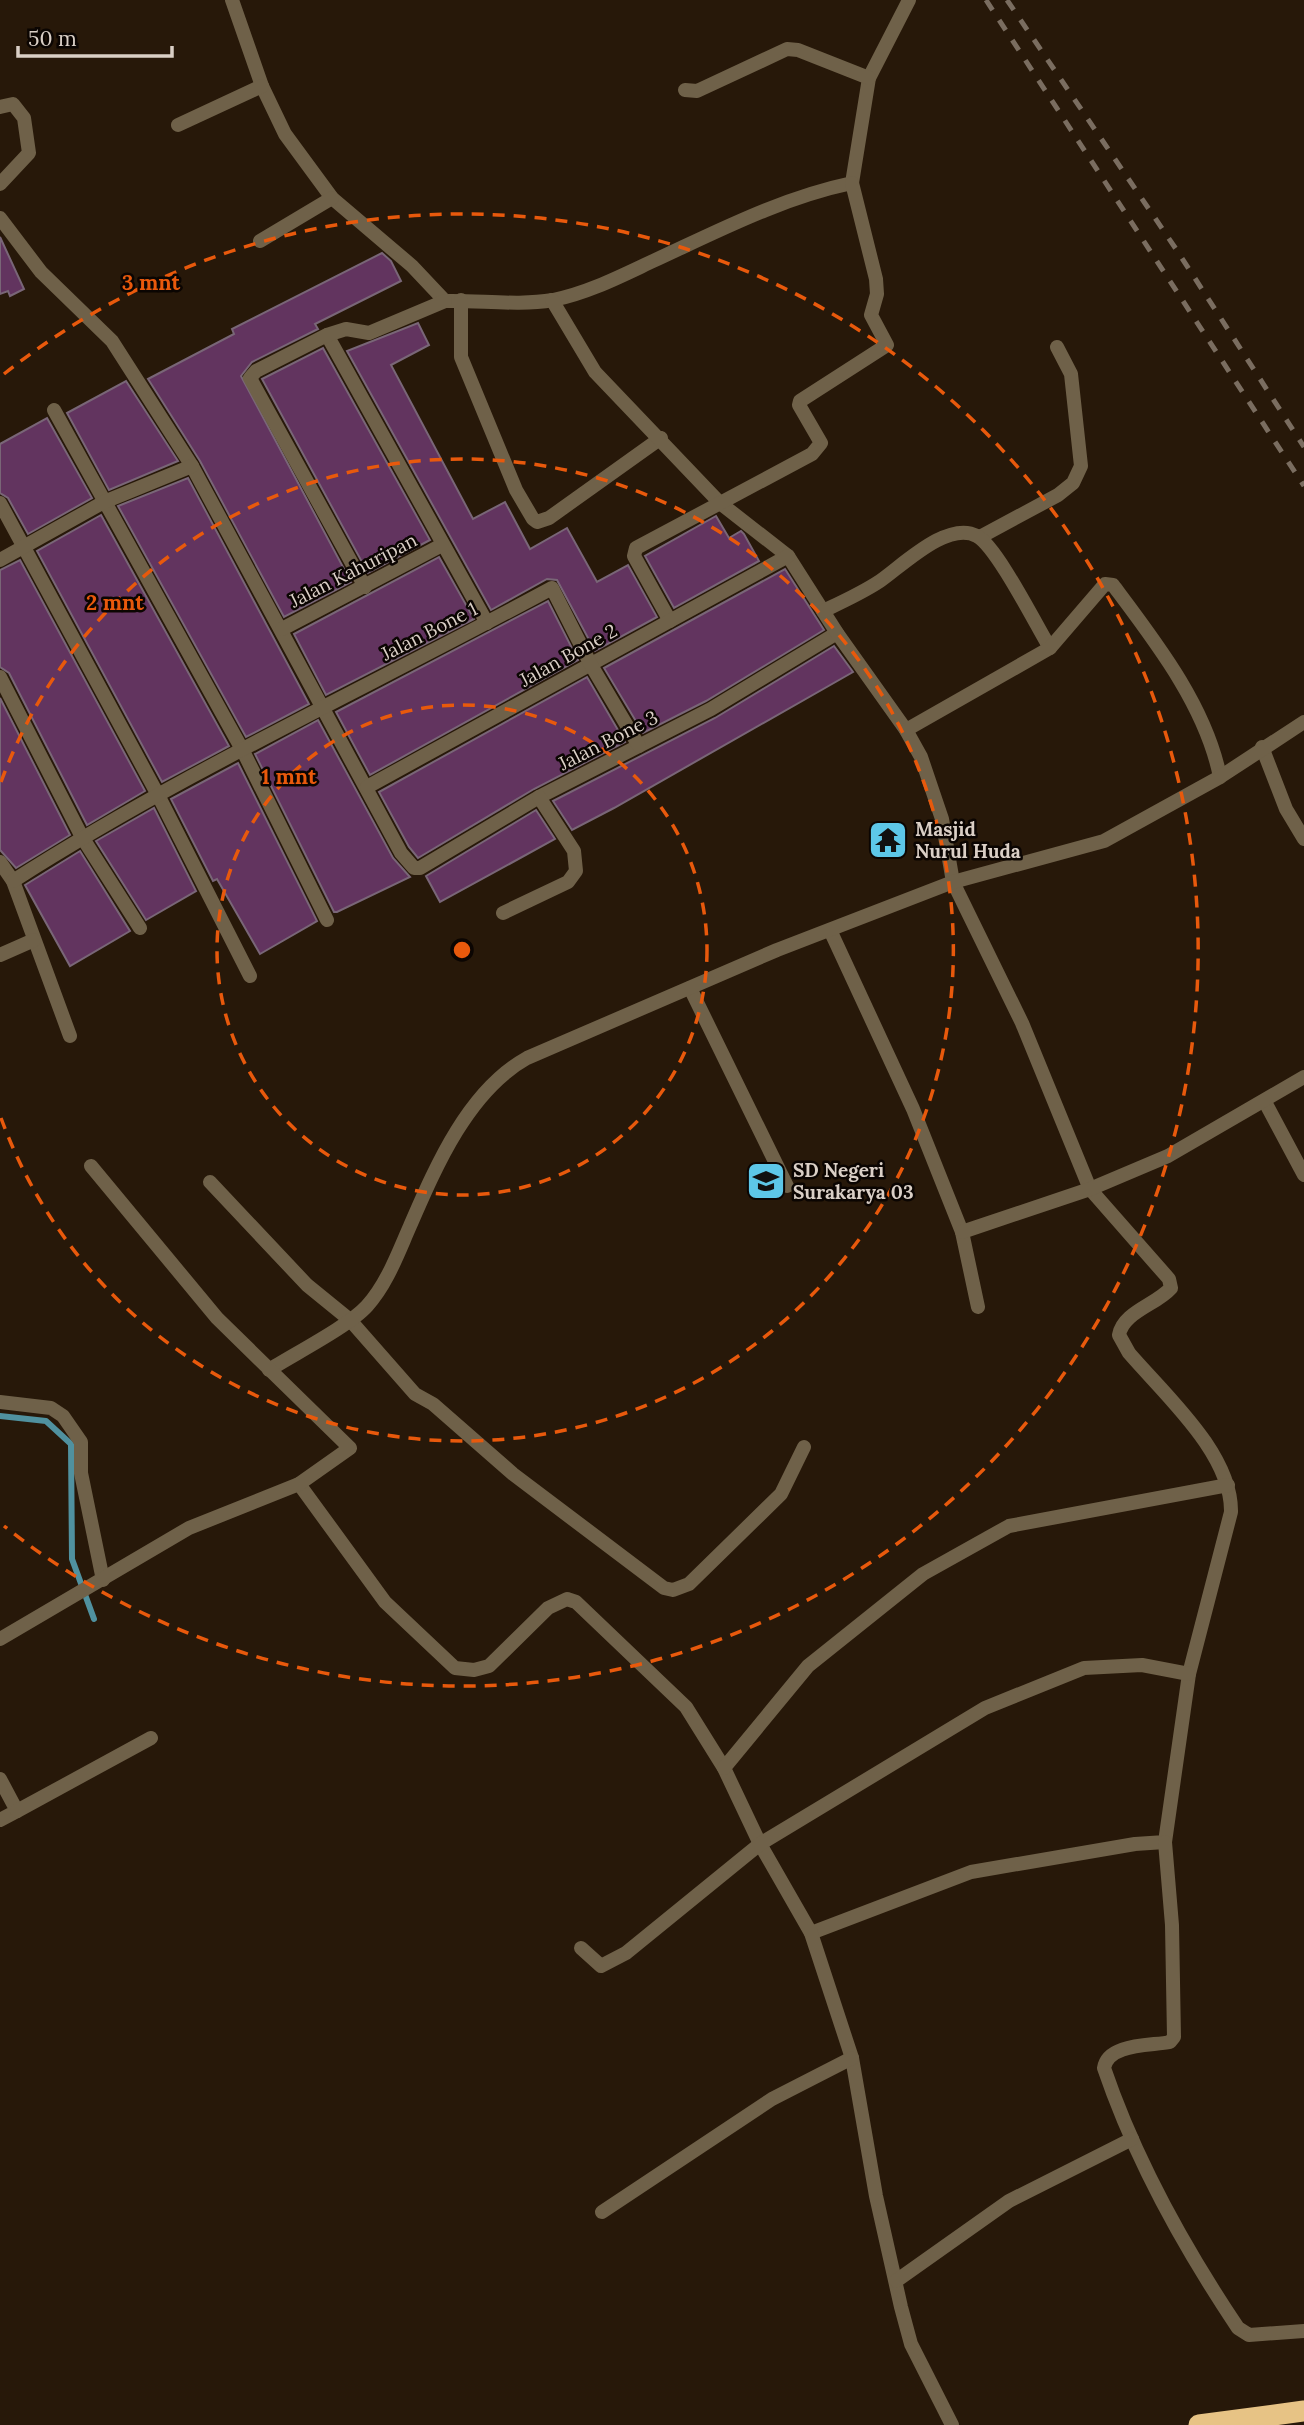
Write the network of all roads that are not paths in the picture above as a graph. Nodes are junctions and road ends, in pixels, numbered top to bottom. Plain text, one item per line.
1 (232, 0) edge
2 (909, 0) edge
3 (869, 78) junction
4 (262, 86) junction
5 (685, 90) dead end
6 (0, 107) edge
7 (178, 125) dead end
8 (852, 183) junction
9 (0, 184) edge
10 (332, 198) junction
11 (0, 218) edge
12 (14, 239) junction
13 (260, 241) dead end
14 (0, 247) edge
15 (461, 300) junction
16 (552, 300) junction
17 (445, 301) junction
18 (327, 335) junction
19 (1057, 347) dead end
20 (54, 410) dead end
21 (661, 438) junction
22 (192, 466) junction
23 (104, 502) junction
24 (0, 503) edge
25 (720, 503) junction
26 (980, 537) junction
27 (25, 545) junction
28 (442, 545) junction
29 (788, 556) junction
30 (0, 560) edge
31 (365, 587) junction
32 (823, 611) junction
33 (670, 621) junction
34 (487, 623) junction
35 (282, 629) junction
36 (837, 633) junction
37 (1050, 648) junction
38 (591, 664) junction
39 (0, 677) edge
40 (323, 708) junction
41 (1304, 722) edge
42 (906, 730) junction
43 (639, 746) junction
44 (1262, 747) junction
45 (243, 751) junction
46 (1220, 777) junction
47 (367, 787) junction
48 (158, 795) junction
49 (539, 797) junction
50 (82, 837) junction
51 (1304, 839) edge
52 (0, 862) edge
53 (13, 881) junction
54 (953, 882) junction
55 (503, 913) dead end
56 (327, 920) dead end
57 (140, 929) dead end
58 (830, 930) junction
59 (34, 940) junction
60 (0, 955) edge
61 (250, 976) dead end
62 (690, 988) junction
63 (70, 1036) dead end
64 (1304, 1077) edge
65 (1265, 1102) junction
66 (90, 1166) dead end
67 (1304, 1175) edge
68 (210, 1182) dead end
69 (787, 1186) dead end
70 (1090, 1189) junction
71 (962, 1232) junction
72 (978, 1307) dead end
73 (349, 1320) junction
74 (269, 1370) junction
75 (0, 1402) edge
76 (804, 1447) dead end
77 (299, 1483) junction
78 (1228, 1485) junction
79 (103, 1580) junction
80 (0, 1639) edge
81 (1189, 1674) junction
82 (151, 1738) dead end
83 (724, 1768) junction
84 (0, 1779) edge
85 (17, 1811) junction
86 (0, 1820) edge
87 (1164, 1842) junction
88 (760, 1844) junction
89 (811, 1933) junction
90 (581, 1948) dead end
91 (852, 2058) junction
92 (1132, 2139) junction
93 (602, 2212) dead end
94 (896, 2281) junction
95 (1304, 2331) edge
96 (1304, 2411) edge
97 (952, 2425) edge
98 (1199, 2425) edge

1 - 4 street
2 - 3 street
3 - 5 street
3 - 8 street
4 - 7 street
4 - 10 street
6 - 9 street
8 - 16 street
8 - 25 street
10 - 13 street
10 - 17 street
11 - 12 street
12 - 14 street
12 - 22 street
15 - 16 street
15 - 17 street
15 - 21 street
16 - 21 street
17 - 18 street
18 - 28 street
18 - 31 street
19 - 26 street
20 - 23 street
21 - 25 street
22 - 23 street
22 - 35 street
23 - 27 street
23 - 45 street
24 - 27 street
25 - 29 street
25 - 33 street
26 - 32 street
26 - 37 street
27 - 30 street
27 - 48 street
28 - 31 street, Jalan Kahuripan
28 - 34 street
29 - 32 street
29 - 33 street, Jalan Bone 2
31 - 35 street, Jalan Kahuripan
32 - 36 street
33 - 38 street, Jalan Bone 2
34 - 38 street, Jalan Bone 1
34 - 40 street, Jalan Bone 1
35 - 40 street
36 - 42 street
36 - 43 street, Jalan Bone 3
37 - 42 street
37 - 46 street
38 - 43 street
38 - 47 street, Jalan Bone 2
39 - 50 street
40 - 45 street, Jalan Bone 1
40 - 47 street
41 - 44 street
42 - 54 street
43 - 49 street, Jalan Bone 3
44 - 46 street
44 - 51 street
45 - 48 street, Jalan Bone 1
45 - 56 street
46 - 54 street
47 - 49 street, Jalan Bone 3
48 - 50 street, Jalan Bone 1
48 - 61 street
49 - 55 street
50 - 53 street, Jalan Bone 1
50 - 57 street
52 - 53 street
53 - 59 street
54 - 58 street
54 - 70 street
58 - 62 street
58 - 71 street
59 - 60 street
59 - 63 street
62 - 69 street
62 - 73 street
64 - 65 street
65 - 67 street
65 - 70 street
66 - 74 street
68 - 73 street
70 - 71 street
70 - 78 street
71 - 72 street
73 - 74 street
73 - 76 street
74 - 77 street
75 - 79 street
77 - 79 street
77 - 83 street
78 - 81 street
78 - 83 street
79 - 80 street
81 - 87 street
81 - 88 street
82 - 85 street
83 - 88 street
84 - 85 street
85 - 86 street
87 - 89 street
87 - 92 street
88 - 89 street
88 - 90 street
89 - 91 street
91 - 93 street
91 - 94 street
92 - 94 street
92 - 95 street
94 - 97 street
96 - 98 highway

